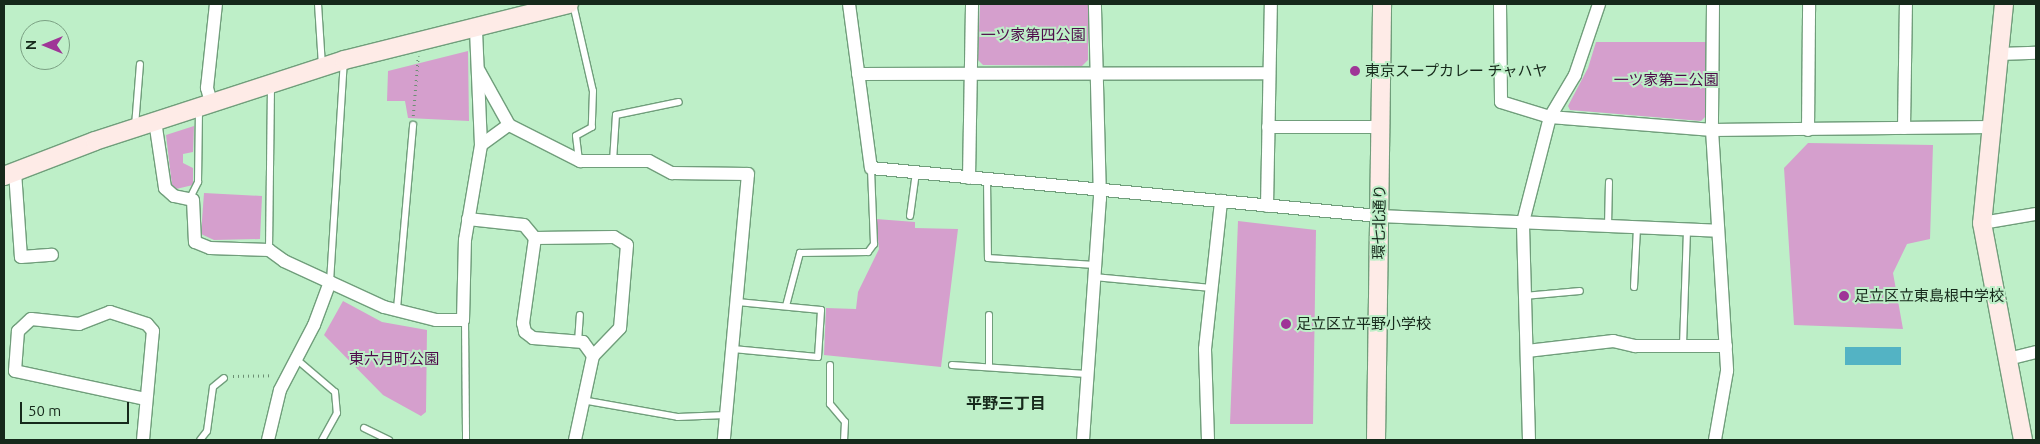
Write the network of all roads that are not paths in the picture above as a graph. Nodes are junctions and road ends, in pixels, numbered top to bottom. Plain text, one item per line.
1 (216, 4) edge
2 (318, 4) edge
3 (569, 4) edge
4 (573, 4) edge
5 (849, 4) edge
6 (972, 4) edge
7 (1095, 4) edge
8 (1270, 4) edge
9 (1382, 4) edge
10 (1500, 4) edge
11 (1599, 4) edge
12 (1713, 4) edge
13 (1809, 4) edge
14 (1906, 4) edge
15 (2004, 4) edge
16 (519, 11) edge
17 (476, 29) junction
18 (2036, 53) edge
19 (1999, 54) junction
20 (344, 60) junction
21 (140, 64) dead end
22 (323, 67) junction
23 (479, 71) junction
24 (971, 73) junction
25 (1096, 73) junction
26 (1270, 73) junction
27 (858, 74) junction
28 (271, 83) junction
29 (679, 102) dead end
30 (205, 104) junction
31 (1550, 117) junction
32 (154, 121) junction
33 (413, 125) road end
34 (509, 125) junction
35 (1268, 127) junction
36 (135, 128) junction
37 (1380, 128) junction
38 (1904, 128) junction
39 (1992, 128) junction
40 (1712, 130) junction
41 (1808, 130) junction
42 (480, 146) junction
43 (580, 161) junction
44 (613, 161) junction
45 (871, 168) junction
46 (916, 172) junction
47 (9, 174) edge
48 (970, 178) junction
49 (987, 179) junction
50 (1609, 182) dead end
51 (1100, 190) junction
52 (190, 198) junction
53 (1221, 201) junction
54 (1266, 206) junction
55 (2036, 214) edge
56 (910, 216) dead end
57 (1379, 216) junction
58 (468, 219) junction
59 (1522, 222) junction
60 (1982, 223) junction
61 (1608, 226) junction
62 (1637, 228) junction
63 (1687, 230) junction
64 (1718, 231) junction
65 (535, 238) junction
66 (269, 250) junction
67 (52, 255) dead end
68 (1094, 271) junction
69 (330, 282) junction
70 (1634, 287) dead end
71 (1210, 288) junction
72 (1580, 291) dead end
73 (1523, 296) junction
74 (737, 302) junction
75 (786, 306) junction
76 (397, 309) junction
77 (580, 315) dead end
78 (989, 316) dead end
79 (464, 320) junction
80 (578, 342) junction
81 (1683, 345) junction
82 (1726, 346) junction
83 (733, 349) junction
84 (1527, 351) junction
85 (2036, 352) edge
86 (592, 356) junction
87 (295, 358) junction
88 (2008, 359) junction
89 (830, 365) dead end
90 (952, 365) dead end
91 (989, 367) junction
92 (1088, 374) junction
93 (224, 378) road end
94 (146, 399) junction
95 (582, 400) junction
96 (726, 415) junction
97 (364, 428) dead end
98 (143, 440) edge
99 (200, 440) edge
100 (268, 440) edge
101 (322, 440) edge
102 (389, 440) edge
103 (466, 440) edge
104 (575, 440) edge
105 (724, 440) edge
106 (844, 440) edge
107 (1083, 440) edge
108 (1208, 440) edge
109 (1376, 440) edge
110 (1529, 440) edge
111 (1714, 440) edge
112 (2024, 440) edge

1 - 30 street
2 - 22 lane
3 - 16 street
4 - 43 lane
5 - 27 street
6 - 24 street
7 - 25 street
8 - 26 street
9 - 37 street, 環七北通り
10 - 31 street
11 - 31 street
12 - 40 street
13 - 41 street
14 - 38 street
15 - 19 street
16 - 17 street
17 - 20 street
17 - 23 street
18 - 19 street
19 - 39 street
20 - 22 street
20 - 69 lane
21 - 36 lane
22 - 28 street
23 - 34 street
23 - 42 street
24 - 25 street
24 - 27 street
24 - 48 street
25 - 26 street
25 - 51 street
26 - 35 street
27 - 45 street
28 - 30 street
28 - 66 lane
29 - 44 lane
30 - 32 street
30 - 52 lane
31 - 40 street
31 - 59 street
32 - 36 street
32 - 52 street
33 - 76 lane
34 - 42 street
34 - 43 street
35 - 37 street
35 - 54 street
36 - 47 street
37 - 57 street, 環七北通り
38 - 39 street
38 - 41 street
39 - 60 street
40 - 41 street
40 - 64 street
42 - 58 street
43 - 44 street
44 - 74 street
45 - 46 street
45 - 75 lane
46 - 48 street
46 - 56 lane
47 - 67 street
48 - 49 street
49 - 51 street
49 - 68 lane
50 - 61 lane
51 - 53 street
51 - 68 street
52 - 66 street
53 - 54 street
53 - 71 street
54 - 57 street
55 - 60 street
57 - 59 street
57 - 109 street, 環七北通り
58 - 65 street
58 - 79 street
59 - 61 street
59 - 73 street
60 - 88 street
61 - 62 street
62 - 63 street
62 - 70 lane
63 - 64 street
63 - 81 lane
64 - 82 street
65 - 80 street
65 - 86 street
66 - 69 street
68 - 71 lane
68 - 92 street
69 - 76 street
69 - 87 street
71 - 108 street
72 - 73 lane
73 - 84 street
74 - 75 lane
74 - 83 street
75 - 83 lane
76 - 79 street
77 - 80 lane
78 - 91 lane
79 - 103 lane
80 - 86 street
81 - 82 street
81 - 84 street
82 - 111 street
83 - 96 street
84 - 110 street
85 - 88 street
86 - 95 street
87 - 100 street
87 - 101 lane
88 - 112 street
89 - 106 lane
90 - 91 lane
91 - 92 lane
92 - 107 street
93 - 99 lane
94 - 94 street
94 - 98 street
95 - 96 lane
95 - 104 street
96 - 105 street
97 - 102 lane

